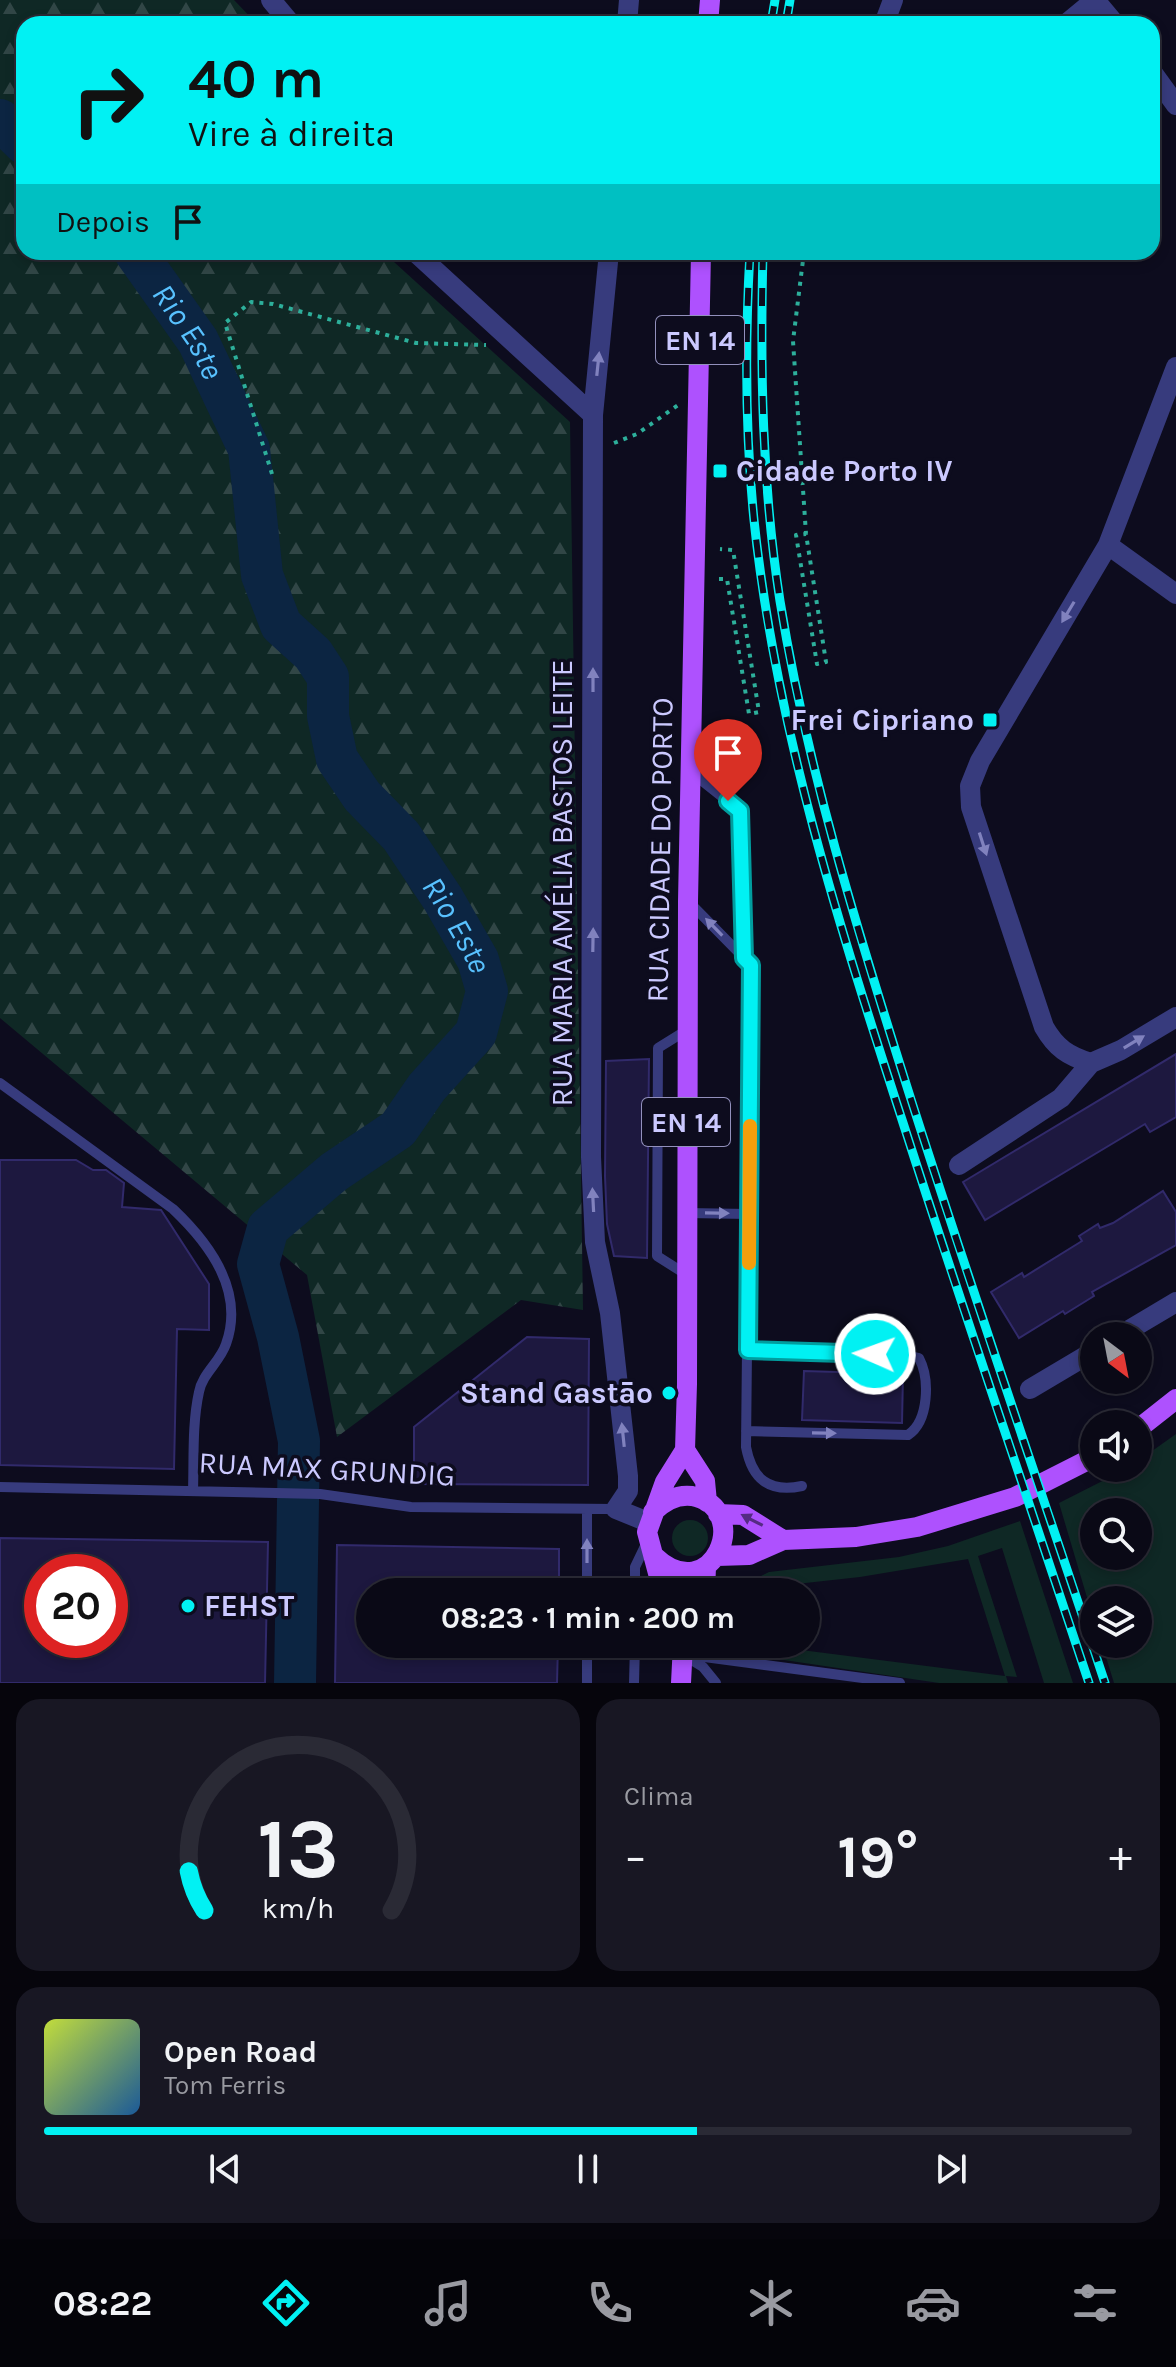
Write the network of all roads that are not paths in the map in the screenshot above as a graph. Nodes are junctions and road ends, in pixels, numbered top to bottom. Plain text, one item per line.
1 (271, 0) edge
2 (1095, 0) edge
3 (284, 16) edge
4 (1076, 16) edge
5 (1108, 16) edge
6 (1160, 83) edge
7 (1176, 105) edge
8 (424, 260) edge
9 (608, 260) edge
10 (701, 260) edge
11 (1176, 367) edge
12 (593, 415) junction
13 (1108, 545) junction
14 (1176, 594) edge
15 (690, 770) junction
16 (688, 901) junction
17 (744, 958) junction
18 (1176, 1017) edge
19 (687, 1030) junction
20 (1091, 1063) junction
21 (0, 1083) edge
22 (959, 1165) dead end
23 (686, 1213) junction
24 (749, 1214) junction
25 (687, 1275) junction
26 (1176, 1302) edge
27 (1142, 1322) edge
28 (748, 1350) junction
29 (1080, 1359) edge
30 (1030, 1389) dead end
31 (1176, 1399) edge
32 (1152, 1418) edge
33 (746, 1431) junction
34 (685, 1450) junction
35 (1080, 1464) edge
36 (802, 1486) dead end
37 (0, 1487) edge
38 (193, 1491) junction
39 (712, 1508) junction
40 (616, 1509) junction
41 (587, 1510) junction
42 (651, 1533) junction
43 (783, 1540) junction
44 (711, 1562) junction
45 (587, 1578) edge
46 (635, 1578) edge
47 (660, 1578) edge
48 (708, 1578) edge
49 (587, 1658) edge
50 (635, 1658) edge
51 (682, 1658) edge
52 (692, 1658) edge
53 (740, 1658) edge
54 (587, 1683) edge
55 (634, 1683) edge
56 (681, 1683) edge
57 (716, 1683) edge
58 (900, 1683) edge

1 - 3 street
2 - 4 street
2 - 5 street
6 - 7 street
8 - 12 street
12 -> 9 street, RUA MARIA AMÉLIA BASTOS LEITE
10 - 15 main road, RUA CIDADE DO PORTO / EN 14
11 - 13 street
40 -> 12 street, RUA MARIA AMÉLIA BASTOS LEITE
13 - 14 street
13 -> 20 street
15 - 16 main road, RUA CIDADE DO PORTO / EN 14
15 - 17 lane
17 -> 16 lane
16 - 19 main road, RUA CIDADE DO PORTO / EN 14
17 - 24 lane
20 -> 18 street
19 - 23 main road, RUA CIDADE DO PORTO / EN 14
19 - 25 lane
20 - 22 street
21 - 38 lane
23 -> 24 lane
23 - 25 main road, RUA CIDADE DO PORTO / EN 14
24 - 28 lane
25 - 34 main road, RUA CIDADE DO PORTO / EN 14
26 - 27 street
28 - 33 lane
33 -> 28 lane
29 - 30 street
31 - 32 main road
33 - 36 lane
34 - 39 main road
34 - 42 main road
35 - 43 main road
37 - 38 lane, RUA MAX GRUNDIG
38 - 41 lane, RUA MAX GRUNDIG
39 - 42 main road
43 -> 39 main road
39 - 44 main road
40 - 41 lane, RUA MAX GRUNDIG
40 - 42 street, RUA MAX GRUNDIG
45 -> 41 lane
42 - 44 main road
42 - 46 lane
42 - 47 main road
43 - 44 main road
44 - 48 main road
49 - 54 lane
50 - 55 lane
51 - 56 main road
52 - 57 lane
53 - 58 lane

